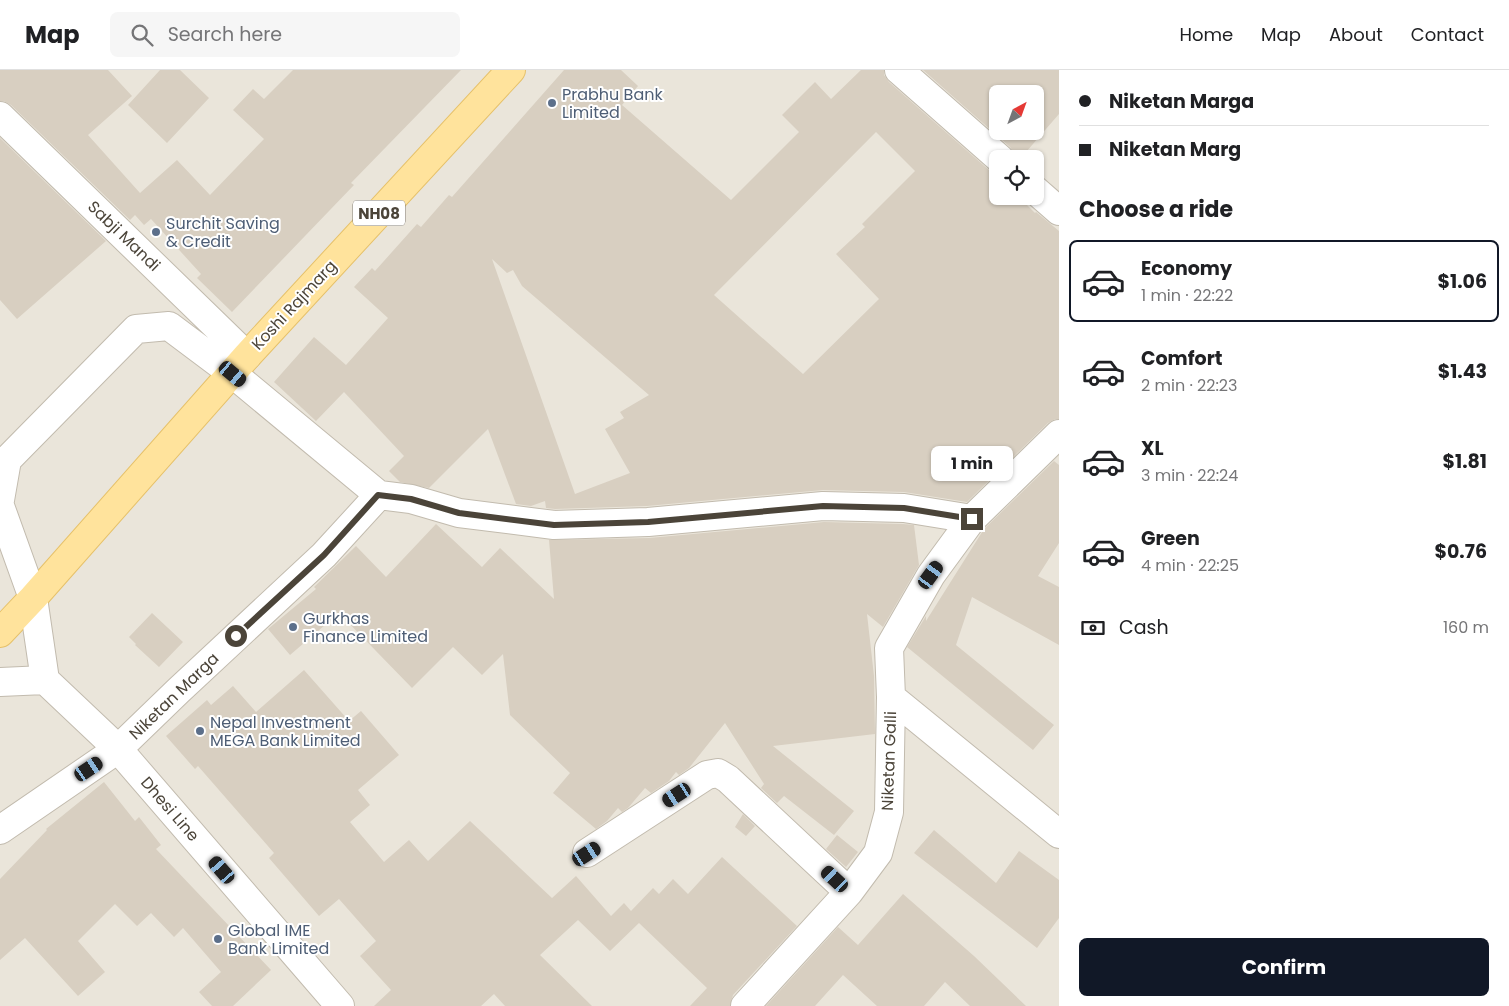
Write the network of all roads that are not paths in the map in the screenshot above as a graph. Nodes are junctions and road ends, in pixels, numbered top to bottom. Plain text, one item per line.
1 (511, 70) edge
2 (899, 70) edge
3 (0, 116) edge
4 (990, 150) edge
5 (1044, 198) edge
6 (1059, 211) edge
7 (240, 365) junction
8 (1059, 434) edge
9 (378, 495) junction
10 (0, 500) edge
11 (0, 506) edge
12 (972, 519) junction
13 (33, 598) junction
14 (0, 633) edge
15 (46, 680) junction
16 (0, 682) edge
17 (891, 697) junction
18 (118, 749) junction
19 (0, 830) edge
20 (1059, 834) edge
21 (587, 854) dead end
22 (849, 892) junction
23 (340, 1006) edge
24 (745, 1006) edge

1 - 7 main road, Koshi Rajmarg / NH08
2 - 4 street
3 - 7 street, Sabji Mandi
5 - 6 street
7 - 9 street
7 - 10 street
7 - 13 main road, Koshi Rajmarg / NH08
8 - 12 street, Niketan Galli
9 - 12 street
9 - 18 street, Niketan Marga
11 - 13 street
12 - 17 street, Niketan Galli
13 - 14 main road, Koshi Rajmarg / NH08
13 - 15 street
15 - 16 street
15 - 18 street, Dhesi Line
17 - 20 street
17 - 22 street, Niketan Galli
18 - 19 street, Niketan Marga
18 - 23 street, Dhesi Line
21 - 22 street
22 - 24 street, Niketan Galli

